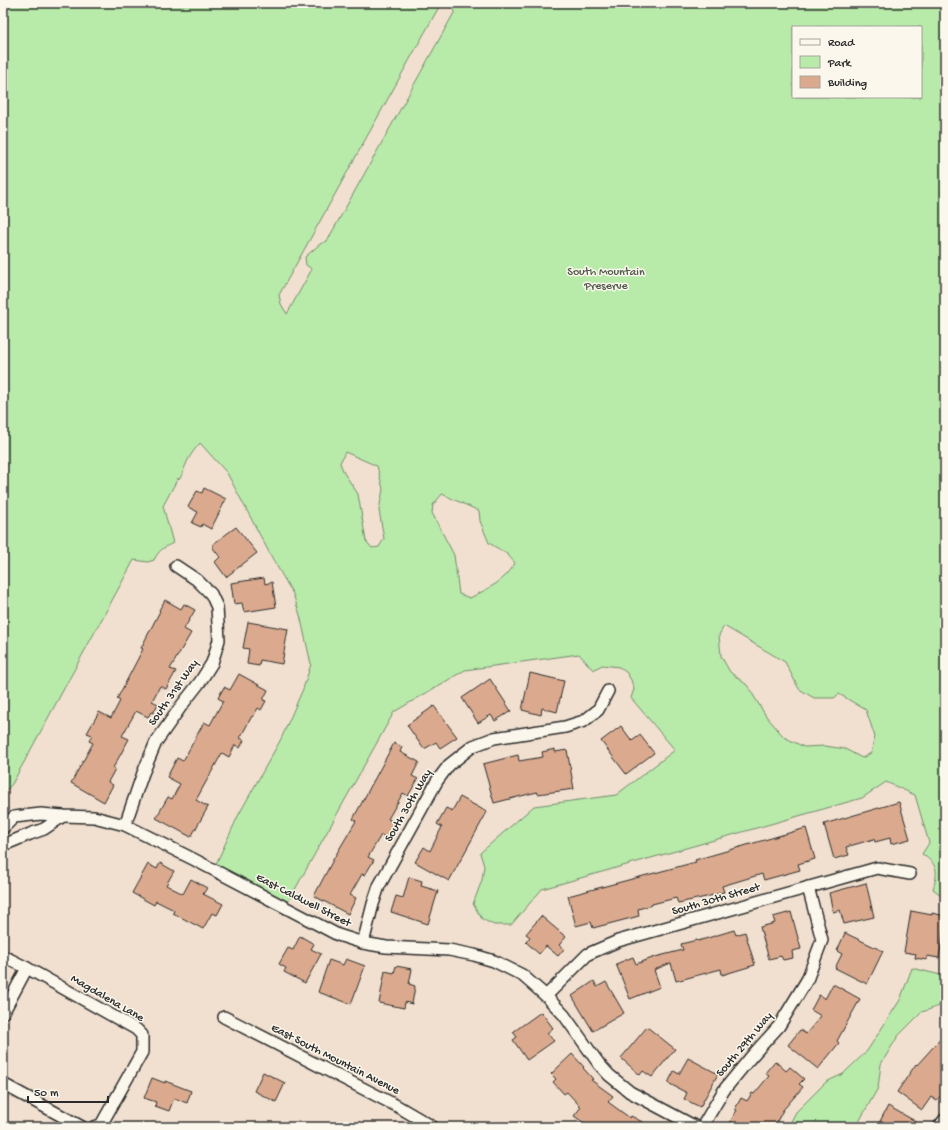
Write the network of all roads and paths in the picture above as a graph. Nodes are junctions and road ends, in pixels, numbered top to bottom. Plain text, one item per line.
1 (176, 566) dead end
2 (608, 691) dead end
3 (26, 815) junction
4 (63, 816) junction
5 (125, 825) junction
6 (3, 828) edge
7 (30, 834) junction
8 (3, 844) edge
9 (910, 874) dead end
10 (808, 887) junction
11 (363, 943) junction
12 (3, 956) edge
13 (27, 968) junction
14 (546, 996) junction
15 (3, 1013) edge
16 (224, 1017) dead end
17 (3, 1084) edge
18 (945, 1119) edge
19 (82, 1127) edge
20 (94, 1127) edge
21 (433, 1127) edge
22 (696, 1127) edge
23 (702, 1127) edge
24 (939, 1127) edge

1 - 5 street, South 31st Way
2 - 11 street, South 30th Way
3 - 4 street, East Caldwell Street
3 - 6 street, East Caldwell Street
3 - 7 street
4 - 5 street, East Caldwell Street
4 - 7 street
5 - 11 street, East Caldwell Street
7 - 8 street
9 - 10 street, South 30th Street
10 - 14 street, South 30th Street
10 - 23 street, South 29th Way
11 - 14 street, East Caldwell Street
12 - 13 street, Magdalena Lane
13 - 15 street
13 - 20 street, Magdalena Lane
14 - 22 street, East Caldwell Street
16 - 21 street, East South Mountain Avenue
17 - 19 street
18 - 24 street

